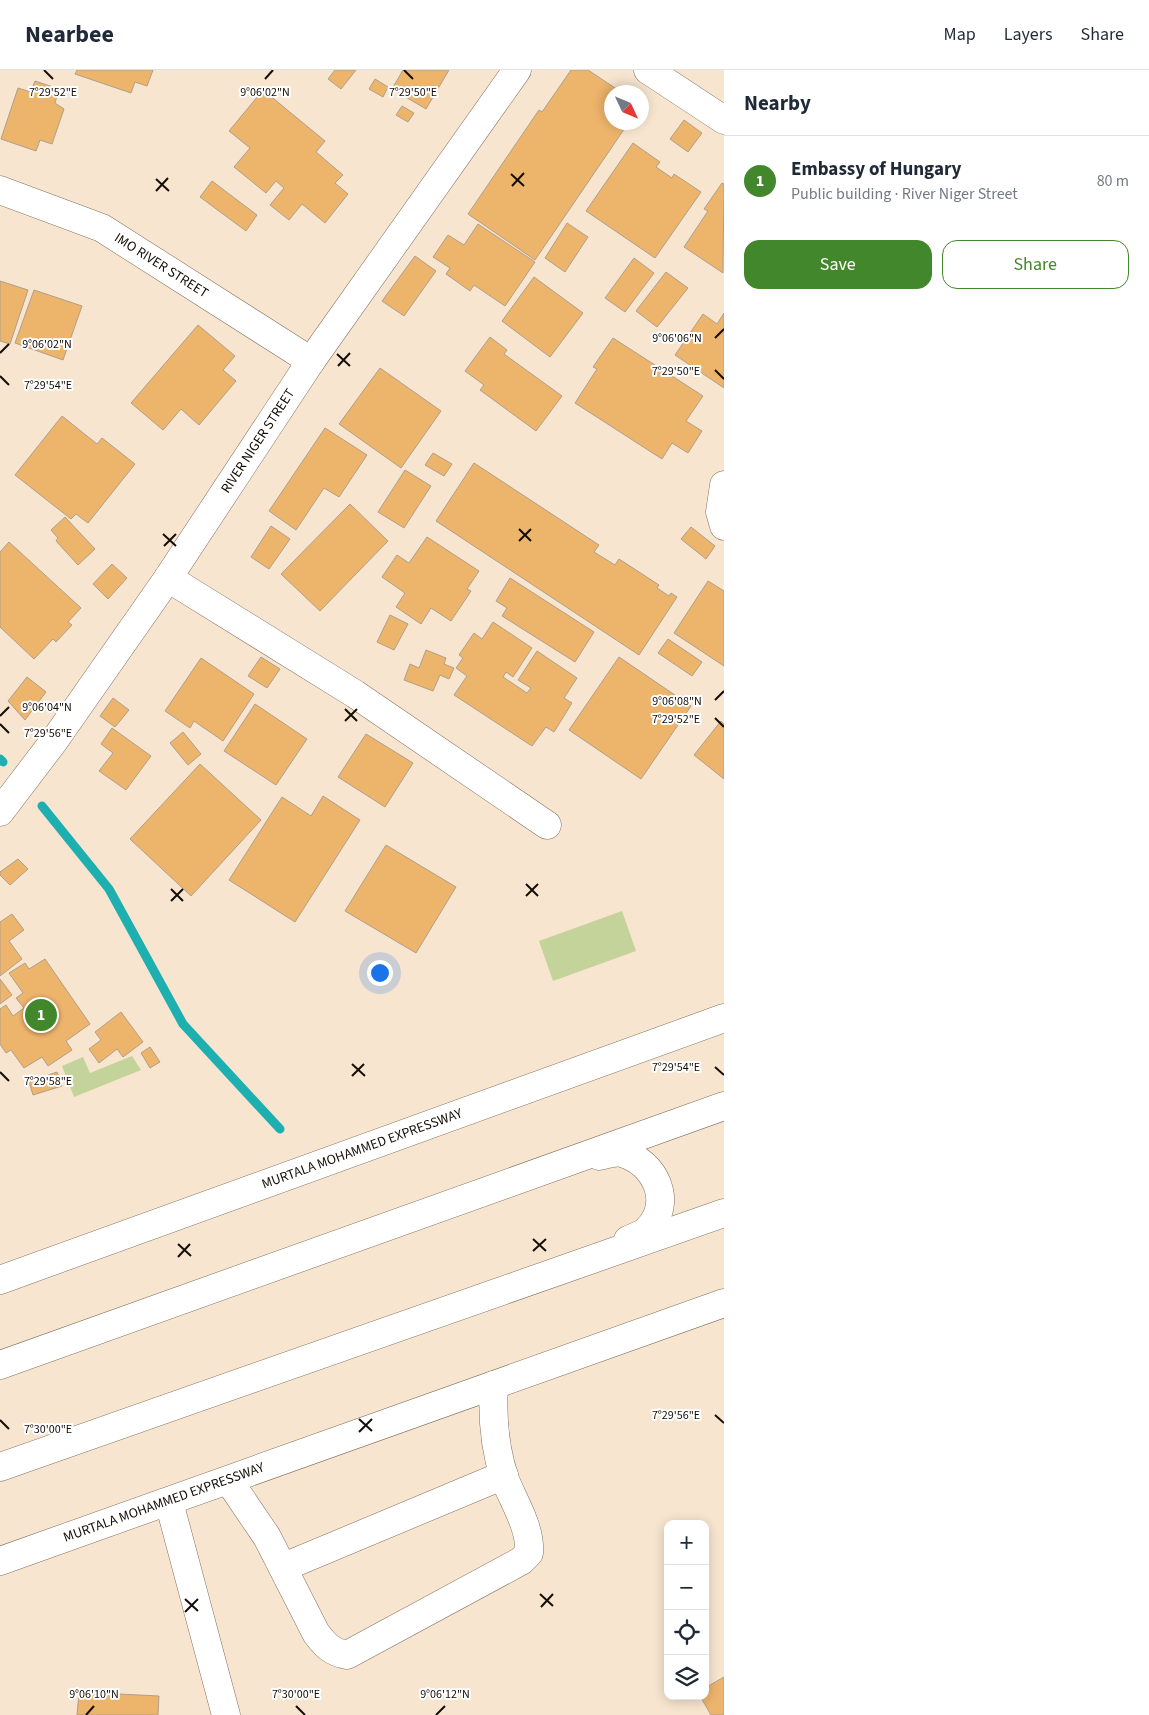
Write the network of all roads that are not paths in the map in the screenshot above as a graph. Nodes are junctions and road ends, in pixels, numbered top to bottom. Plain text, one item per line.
1 (517, 70) edge
2 (648, 70) edge
3 (724, 120) edge
4 (0, 190) edge
5 (311, 361) junction
6 (724, 485) edge
7 (724, 526) edge
8 (168, 578) junction
9 (0, 812) edge
10 (547, 825) dead end
11 (724, 1018) edge
12 (724, 1106) edge
13 (576, 1159) junction
14 (724, 1213) edge
15 (596, 1258) junction
16 (0, 1280) edge
17 (724, 1303) edge
18 (0, 1365) edge
19 (494, 1385) junction
20 (0, 1467) edge
21 (504, 1475) junction
22 (229, 1481) junction
23 (169, 1502) junction
24 (0, 1561) edge
25 (284, 1567) junction
26 (226, 1715) edge

1 - 5 main road, RIVER NIGER STREET
2 - 3 main road
4 - 5 main road, IMO RIVER STREET
5 - 8 main road, RIVER NIGER STREET
6 - 7 main road
8 - 9 main road, RIVER NIGER STREET
8 - 10 main road
11 - 16 main road, MURTALA MOHAMMED EXPRESSWAY
12 - 13 main road
13 - 15 main road
13 - 18 main road
14 - 15 main road
15 - 20 main road
17 - 19 main road, MURTALA MOHAMMED EXPRESSWAY
19 - 21 main road
19 - 22 main road, MURTALA MOHAMMED EXPRESSWAY
21 - 25 main road
21 - 25 main road
22 - 23 main road, MURTALA MOHAMMED EXPRESSWAY
22 - 25 main road
23 - 24 main road, MURTALA MOHAMMED EXPRESSWAY
23 - 26 main road

